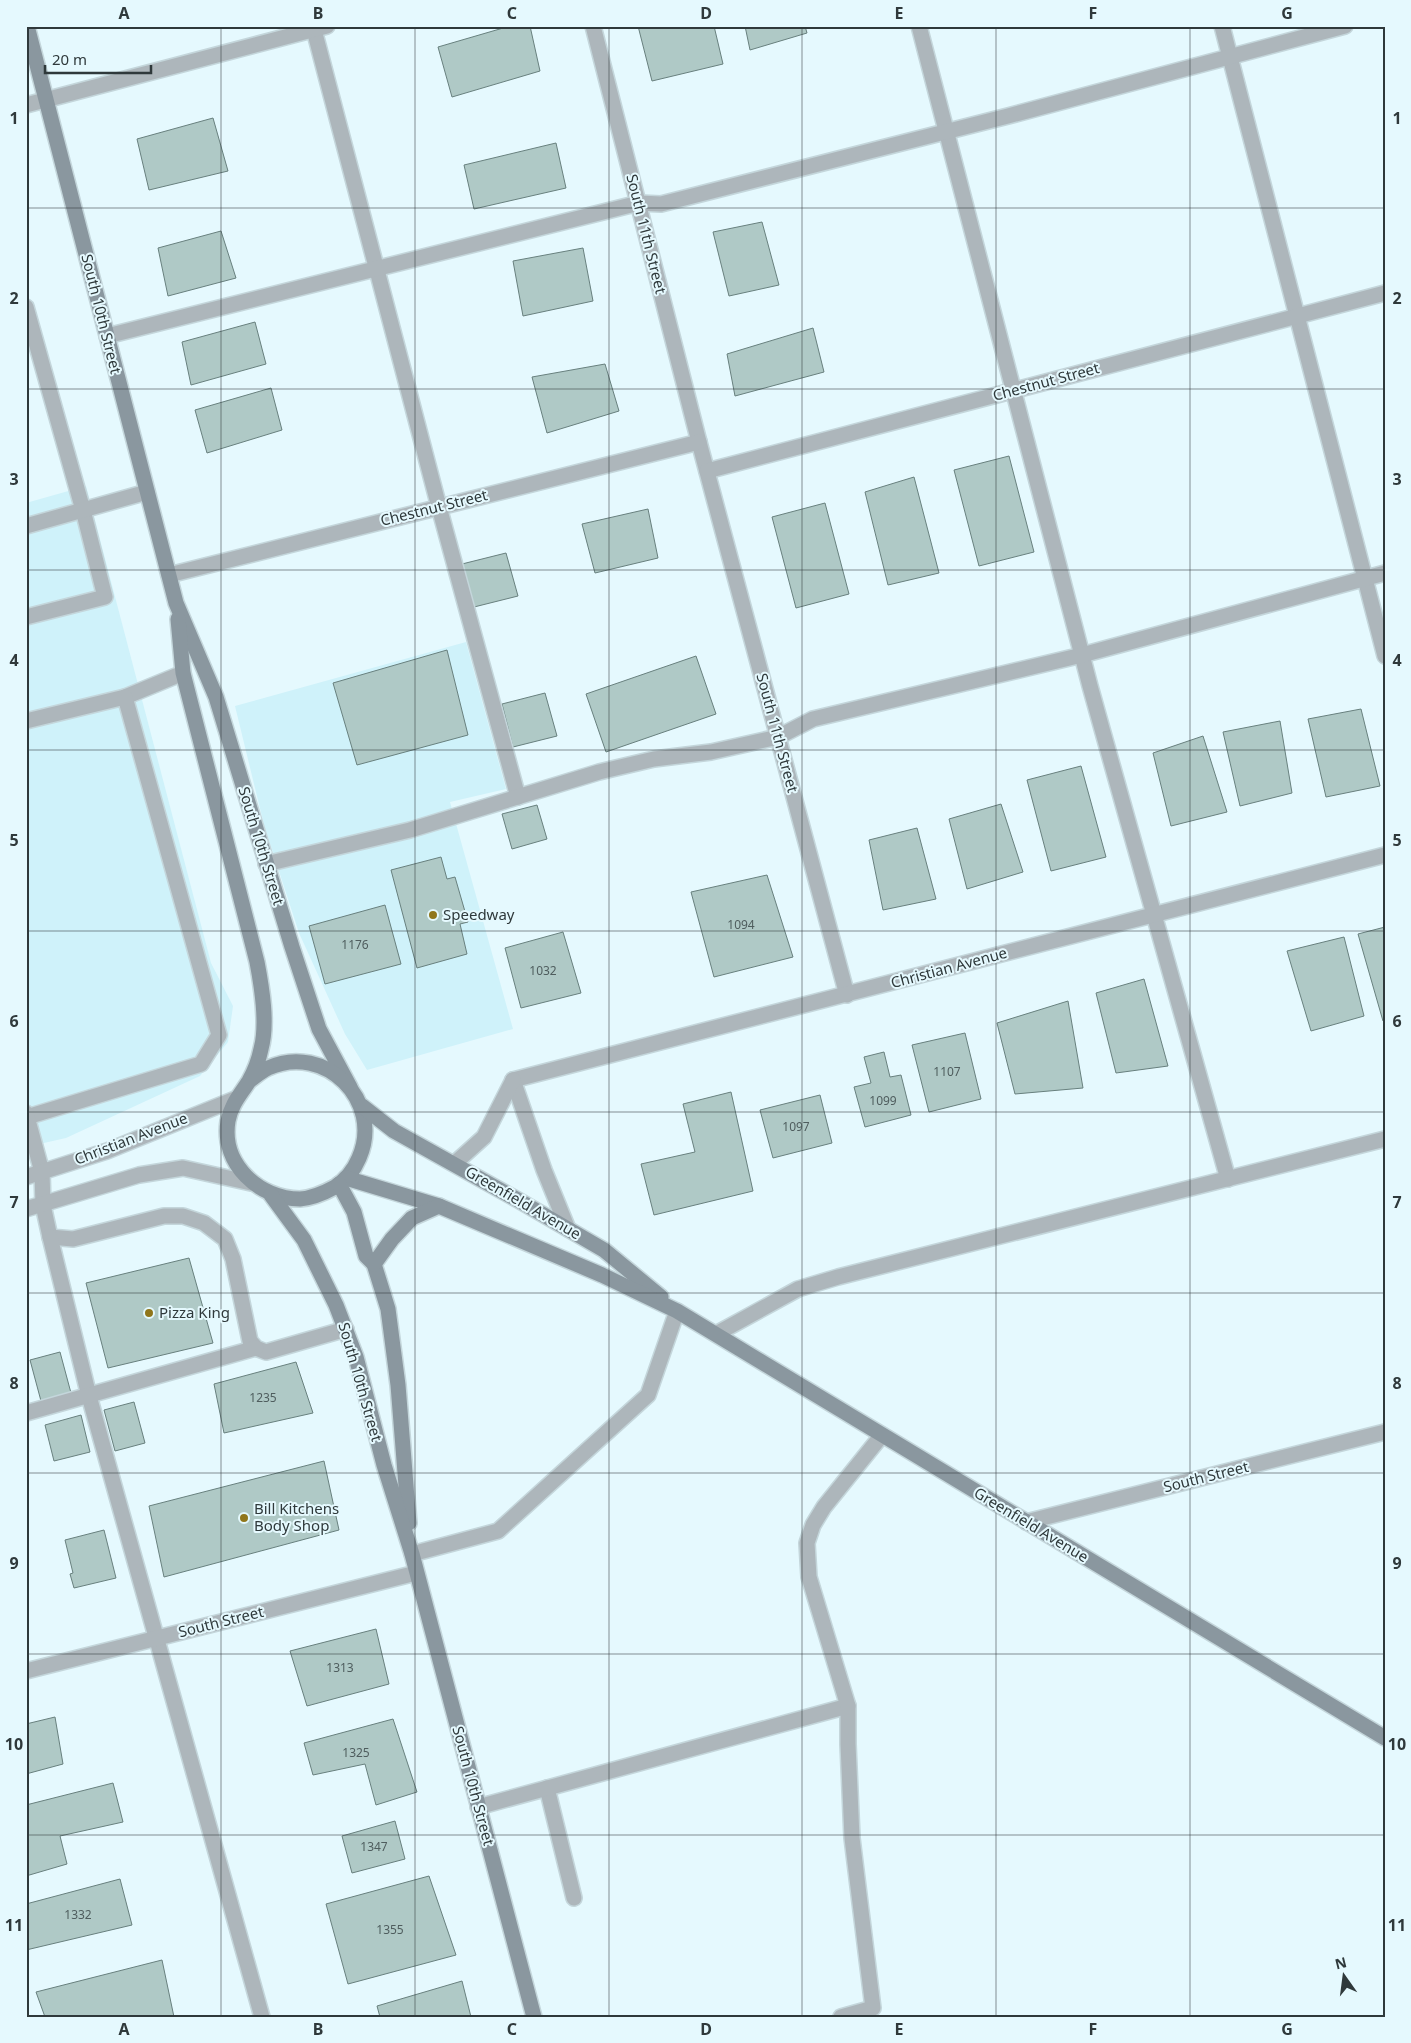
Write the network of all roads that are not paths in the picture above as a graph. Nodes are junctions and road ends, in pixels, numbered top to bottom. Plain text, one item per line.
1 (27, 26) edge
2 (593, 26) edge
3 (918, 26) edge
4 (1222, 26) edge
5 (1346, 26) edge
6 (318, 27) edge
7 (1230, 57) junction
8 (46, 100) junction
9 (26, 105) edge
10 (947, 131) junction
11 (638, 203) junction
12 (377, 268) junction
13 (1385, 293) edge
14 (26, 307) edge
15 (1298, 316) junction
16 (107, 336) junction
17 (1012, 390) junction
18 (699, 442) junction
19 (707, 471) junction
20 (147, 492) junction
21 (439, 507) junction
22 (84, 510) junction
23 (26, 526) edge
24 (1385, 573) edge
25 (169, 575) junction
26 (1365, 578) junction
27 (176, 603) junction
28 (26, 617) edge
29 (1082, 655) junction
30 (1385, 656) edge
31 (183, 672) junction
32 (125, 697) junction
33 (26, 721) edge
34 (778, 737) junction
35 (518, 797) junction
36 (1385, 855) edge
37 (266, 864) junction
38 (1154, 915) junction
39 (847, 995) junction
40 (513, 1080) junction
41 (249, 1081) junction
42 (350, 1087) junction
43 (235, 1099) junction
44 (362, 1106) junction
45 (27, 1115) edge
46 (1385, 1139) edge
47 (454, 1164) junction
48 (42, 1172) junction
49 (26, 1176) edge
50 (1228, 1179) junction
51 (343, 1181) junction
52 (251, 1182) junction
53 (271, 1195) junction
54 (43, 1205) junction
55 (439, 1206) junction
56 (26, 1209) edge
57 (568, 1229) junction
58 (50, 1237) junction
59 (374, 1264) junction
60 (677, 1311) junction
61 (346, 1329) junction
62 (716, 1334) junction
63 (256, 1348) junction
64 (89, 1396) junction
65 (26, 1413) edge
66 (1385, 1432) edge
67 (882, 1435) junction
68 (1026, 1522) junction
69 (412, 1554) junction
70 (416, 1573) junction
71 (155, 1638) junction
72 (26, 1671) edge
73 (848, 1706) junction
74 (1385, 1738) edge
75 (547, 1788) junction
76 (478, 1807) junction
77 (574, 1898) dead end
78 (262, 2017) edge
79 (534, 2017) edge
80 (841, 2017) edge

1 - 8 main road, South 10th Street
2 - 11 street, South 11th Street
3 - 10 street
4 - 7 street
5 - 7 street
6 - 8 street
6 - 12 street
7 - 10 street
7 - 15 street
8 - 9 street
8 - 16 main road, South 10th Street
10 - 11 street
10 - 17 street
11 - 12 street
11 - 18 street, South 11th Street
12 - 16 street
12 - 21 street
13 - 15 street, Chestnut Street
14 - 22 street
15 - 17 street, Chestnut Street
15 - 26 street
16 - 20 main road, South 10th Street
17 - 19 street, Chestnut Street
17 - 29 street
18 - 19 street, South 11th Street
18 - 21 street, Chestnut Street
19 - 34 street, South 11th Street
20 - 22 street
20 - 25 main road, South 10th Street
21 - 25 street, Chestnut Street
21 - 35 street
22 - 23 street
22 - 28 street
24 - 26 street
25 - 27 main road, South 10th Street
26 - 29 street
26 - 30 street
27 - 31 main road, South 10th Street
27 - 37 main road, South 10th Street
29 - 34 street
29 - 38 street
31 - 32 street
31 - 41 main road, South 10th Street
32 - 33 street
32 - 45 street
34 - 35 street
34 - 39 street, South 11th Street
35 - 37 street
36 - 38 street, Christian Avenue
37 - 42 main road, South 10th Street
38 - 39 street, Christian Avenue
38 - 50 street
39 - 40 street, Christian Avenue
40 - 47 street
40 - 57 street
41 - 42 main road
41 - 43 main road
42 - 44 main road
43 - 48 street, Christian Avenue
43 - 52 main road
44 - 47 main road, Greenfield Avenue
44 - 51 main road
45 - 48 street
46 - 50 street
47 - 57 main road, Greenfield Avenue
48 - 49 street, Christian Avenue
48 - 54 street
50 - 62 street
51 - 53 main road
51 - 55 main road, Greenfield Avenue
51 - 59 main road, South 10th Street
52 - 53 main road
52 - 54 street
53 - 61 main road, South 10th Street
54 - 56 street
54 - 58 street
55 - 59 main road
55 - 60 main road, Greenfield Avenue
57 - 60 main road, Greenfield Avenue
58 - 63 street
58 - 64 street
59 - 69 main road, South 10th Street
60 - 62 main road, Greenfield Avenue
60 - 69 street
61 - 63 street
61 - 69 main road, South 10th Street
62 - 67 main road, Greenfield Avenue
63 - 64 street
64 - 65 street
64 - 71 street
66 - 68 street, South Street
67 - 68 main road, Greenfield Avenue
67 - 73 street
68 - 74 main road, Greenfield Avenue
69 - 70 main road, South 10th Street
70 - 71 street, South Street
70 - 76 main road, South 10th Street
71 - 72 street, South Street
71 - 78 street
73 - 75 street
73 - 80 street
75 - 76 street
75 - 77 street
76 - 79 main road, South 10th Street

